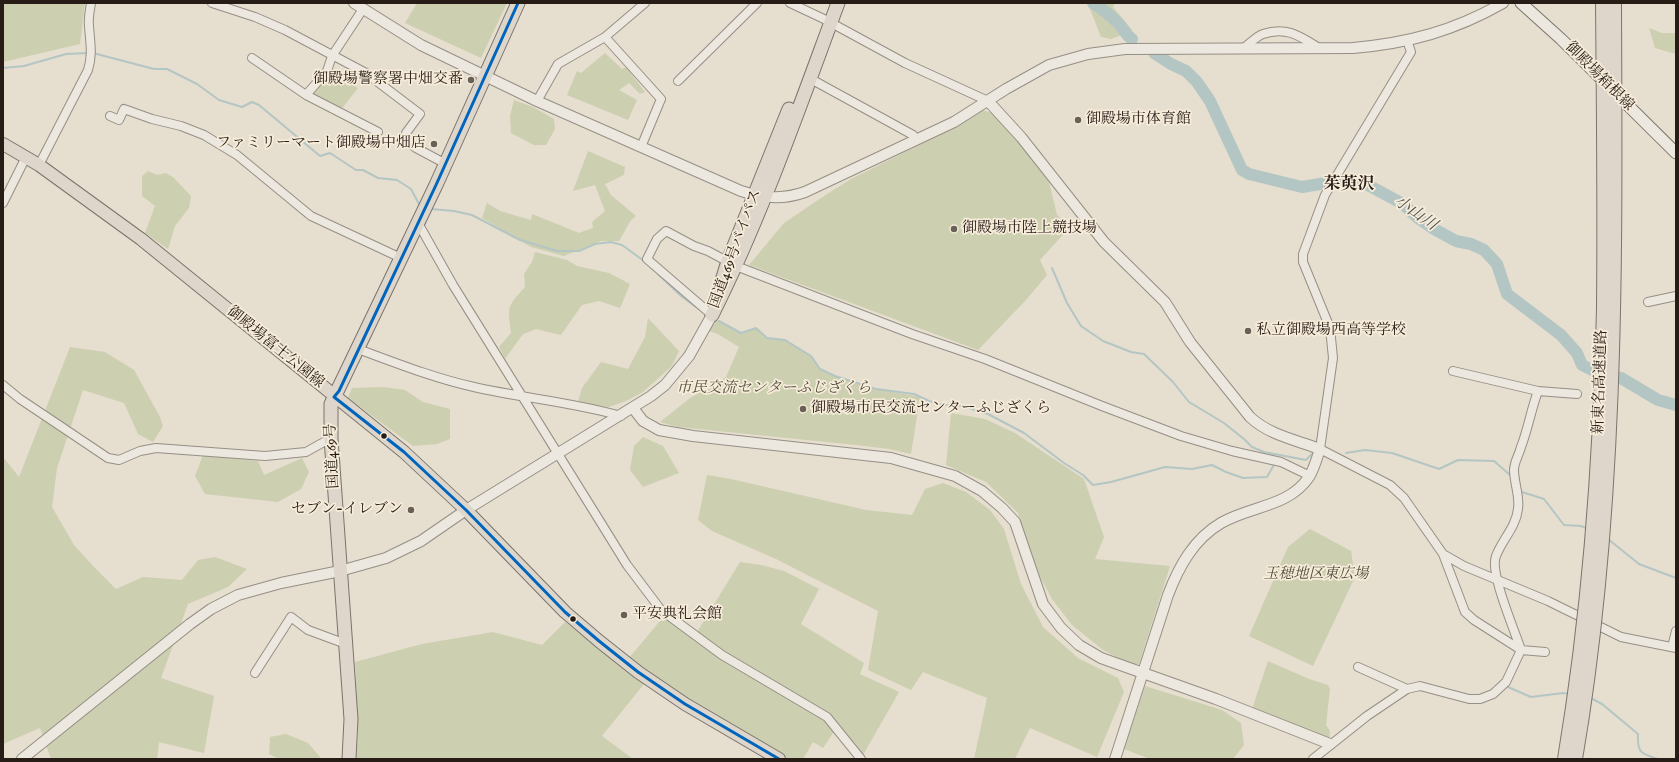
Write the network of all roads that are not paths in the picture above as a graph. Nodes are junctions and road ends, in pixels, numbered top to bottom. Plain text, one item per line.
1 (91, 3) edge
2 (212, 3) edge
3 (354, 3) edge
4 (518, 3) edge
5 (645, 3) edge
6 (756, 3) edge
7 (790, 3) edge
8 (830, 3) edge
9 (838, 3) edge
10 (1503, 3) edge
11 (1521, 3) edge
12 (1603, 3) edge
13 (1614, 3) edge
14 (363, 9) junction
15 (827, 21) junction
16 (605, 36) junction
17 (1407, 40) junction
18 (1245, 47) junction
19 (1319, 48) junction
20 (332, 56) junction
21 (252, 58) dead end
22 (486, 75) junction
23 (809, 78) junction
24 (678, 81) dead end
25 (306, 95) junction
26 (537, 101) junction
27 (988, 101) junction
28 (110, 116) dead end
29 (378, 132) dead end
30 (916, 139) junction
31 (3, 144) edge
32 (641, 147) junction
33 (1676, 153) edge
34 (26, 157) junction
35 (446, 164) junction
36 (39, 165) junction
37 (760, 196) junction
38 (3, 203) edge
39 (418, 223) junction
40 (401, 258) junction
41 (732, 264) junction
42 (1676, 296) edge
43 (1648, 302) dead end
44 (712, 315) junction
45 (358, 348) junction
46 (1453, 370) dead end
47 (3, 385) edge
48 (1538, 391) junction
49 (1577, 394) dead end
50 (523, 396) junction
51 (334, 397) junction
52 (633, 408) junction
53 (620, 416) junction
54 (331, 438) junction
55 (1320, 449) junction
56 (558, 454) junction
57 (1310, 476) junction
58 (466, 510) junction
59 (1443, 554) junction
60 (340, 572) junction
61 (1497, 580) junction
62 (1676, 631) edge
63 (346, 644) junction
64 (1674, 648) edge
65 (1521, 650) junction
66 (1544, 652) dead end
67 (1358, 667) dead end
68 (255, 673) dead end
69 (1142, 673) junction
70 (1406, 689) junction
71 (1330, 744) junction
72 (22, 759) edge
73 (350, 759) edge
74 (779, 759) edge
75 (861, 759) edge
76 (1115, 759) edge
77 (1313, 759) edge
78 (1565, 759) edge
79 (1575, 759) edge

1 - 36 street
2 - 20 street
3 - 14 street
4 - 22 highway, 国道469号
5 - 16 street
6 - 24 street
7 - 15 street
8 - 15 highway, 国道469号バイパス
9 - 15 highway, 国道469号バイパス
10 - 17 street
11 - 33 main road, 御殿場箱根線
12 - 78 highway, 新東名高速道路, bridge
13 - 79 highway, 新東名高速道路, bridge
14 - 20 street
14 - 22 street
15 - 23 highway, 国道469号バイパス
15 - 27 street
15 - 37 highway, 国道469号バイパス
16 - 26 street
16 - 32 street
17 - 19 street
17 - 55 street
18 - 19 street
18 - 19 street
18 - 27 street
20 - 25 street
20 - 35 street
21 - 25 street
22 - 26 street
22 - 35 highway, 国道469号
23 - 30 street
23 - 37 highway, 国道469号バイパス
25 - 29 street
26 - 32 street
27 - 30 street
27 - 55 street
28 - 40 street
30 - 37 street
31 - 34 main road, 御殿場富士公園線
32 - 37 street
34 - 36 main road, 御殿場富士公園線
34 - 38 street
35 - 39 highway, 国道469号
36 - 51 main road, 御殿場富士公園線
37 - 41 highway, 国道469号バイパス
39 - 40 highway, 国道469号
39 - 50 street
40 - 45 highway, 国道469号
41 - 44 highway, 国道469号バイパス
41 - 44 street
41 - 57 street
42 - 43 street
44 - 52 street
45 - 50 street
45 - 51 highway, 国道469号
46 - 48 street
47 - 54 street
48 - 49 street
48 - 61 street
50 - 53 street
50 - 56 street
51 - 54 highway, 国道469号
51 - 58 main road, 御殿場富士公園線
52 - 53 street
52 - 69 street
53 - 56 street
54 - 60 highway, 国道469号
55 - 57 street
55 - 59 street
56 - 58 street
56 - 75 street
57 - 69 street
58 - 60 street
58 - 74 main road, 御殿場富士公園線
59 - 61 street
59 - 65 street
60 - 63 highway, 国道469号
60 - 72 street
61 - 64 street
61 - 65 street
62 - 64 street
63 - 68 street
63 - 73 highway, 国道469号
65 - 66 street
65 - 70 street
67 - 70 street
69 - 71 street
69 - 76 street
70 - 71 street
71 - 77 street

